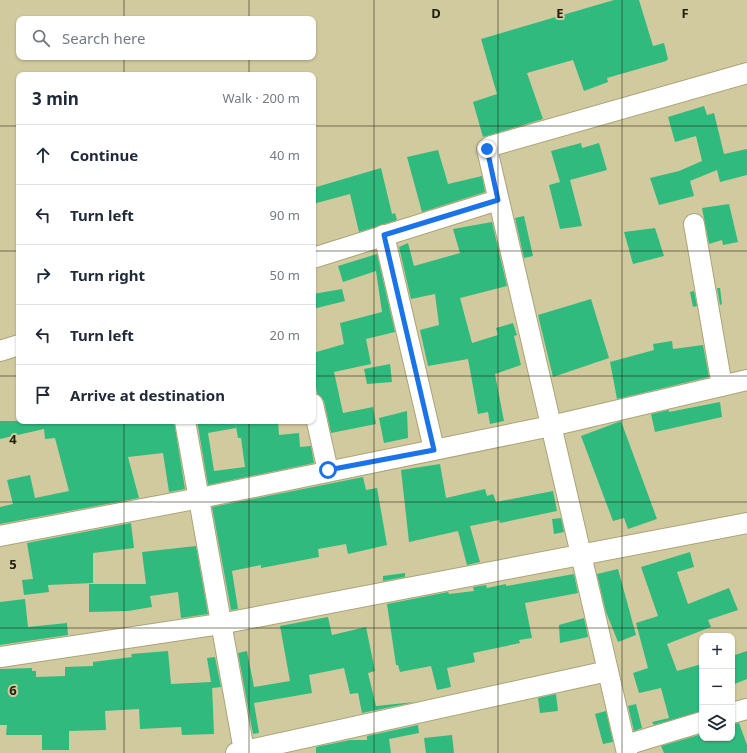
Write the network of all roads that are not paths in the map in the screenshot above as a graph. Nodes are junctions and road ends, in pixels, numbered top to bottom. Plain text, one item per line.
1 (747, 73) edge
2 (498, 200) junction
3 (694, 224) dead end
4 (384, 235) junction
5 (316, 257) edge
6 (16, 346) edge
7 (0, 351) edge
8 (747, 380) edge
9 (722, 386) junction
10 (316, 417) edge
11 (186, 424) edge
12 (551, 426) junction
13 (434, 450) junction
14 (328, 470) junction
15 (200, 498) junction
16 (746, 527) edge
17 (0, 536) edge
18 (581, 555) junction
19 (220, 624) junction
20 (0, 658) edge
21 (608, 671) junction
22 (747, 709) edge
23 (735, 712) edge
24 (699, 723) edge
25 (627, 749) edge
26 (240, 752) edge

1 - 2 street
2 - 4 street
2 - 12 street
3 - 9 street
4 - 5 street
4 - 13 street
6 - 7 street
8 - 9 street
9 - 12 street
10 - 14 street
11 - 15 street
12 - 13 street
12 - 18 street
13 - 14 street
14 - 15 street
15 - 17 street
15 - 19 street
16 - 18 street
18 - 19 street
18 - 21 street
19 - 20 street
19 - 26 street
21 - 25 street
21 - 26 street
22 - 23 street
24 - 25 street

